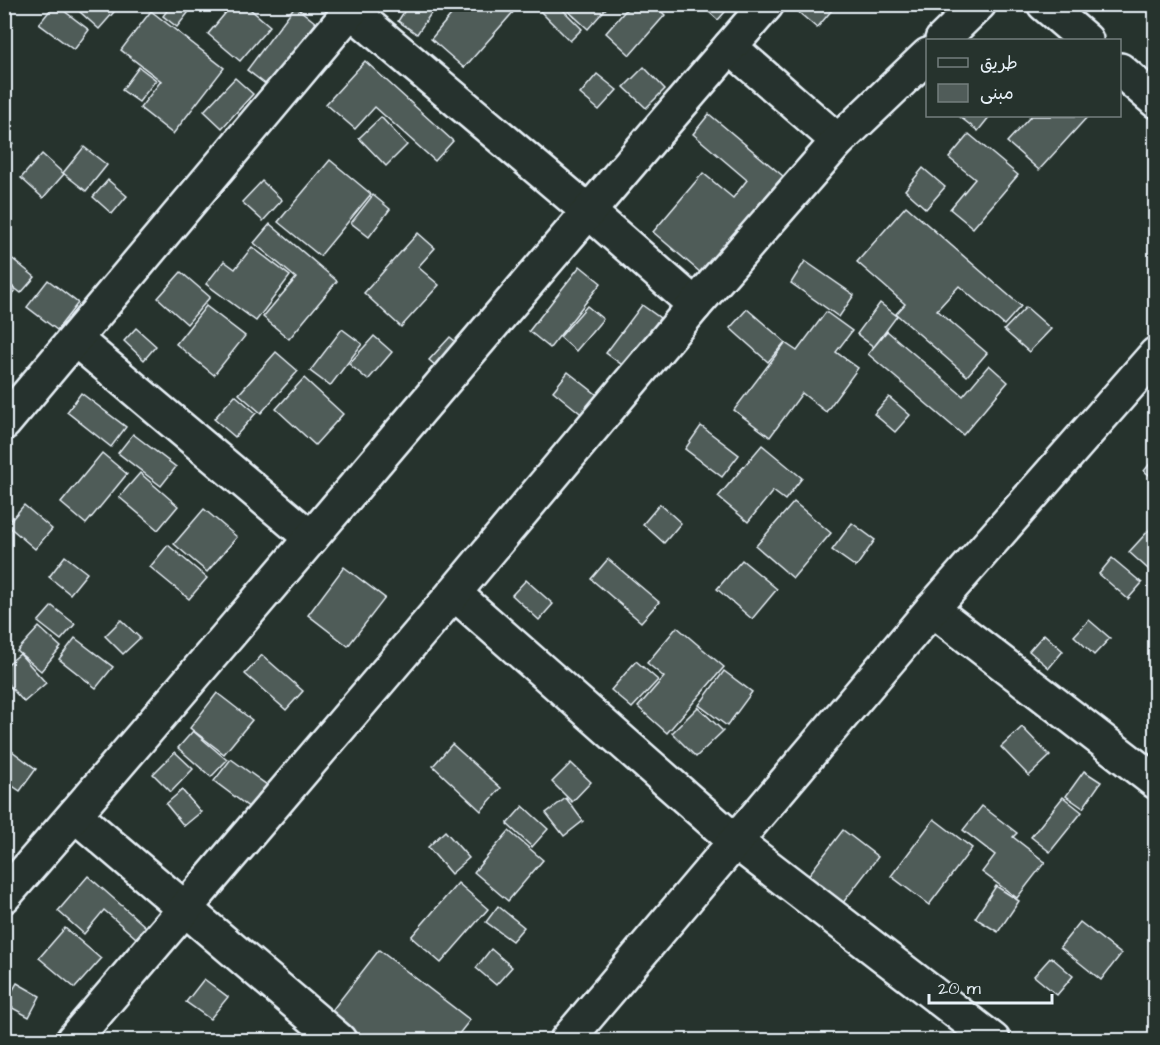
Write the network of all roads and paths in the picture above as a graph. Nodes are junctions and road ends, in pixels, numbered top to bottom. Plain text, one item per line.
1 (767, 4) edge
2 (979, 4) edge
3 (1044, 4) edge
4 (350, 7) edge
5 (943, 39) edge
6 (1085, 39) edge
7 (730, 47) junction
8 (926, 56) edge
9 (1121, 72) edge
10 (1155, 101) edge
11 (838, 141) junction
12 (588, 211) junction
13 (695, 305) junction
14 (76, 340) junction
15 (1155, 354) edge
16 (4, 423) edge
17 (311, 538) junction
18 (454, 593) junction
19 (932, 609) junction
20 (1155, 782) edge
21 (75, 815) junction
22 (736, 842) junction
23 (4, 896) edge
24 (185, 908) junction
25 (984, 1038) edge
26 (73, 1041) edge
27 (339, 1041) edge
28 (567, 1041) edge

1 - 7 street
2 - 5 street
3 - 6 street
4 - 12 street
4 - 14 street
7 - 11 street
7 - 12 street
8 - 11 street
9 - 10 street
11 - 13 street
12 - 13 street
12 - 17 street
13 - 18 street
14 - 16 street
14 - 17 street
15 - 19 street
17 - 21 street
18 - 22 street
18 - 24 street
19 - 20 street
19 - 22 street
21 - 23 street
21 - 24 street
22 - 25 street
22 - 28 street
24 - 26 street
24 - 27 street

